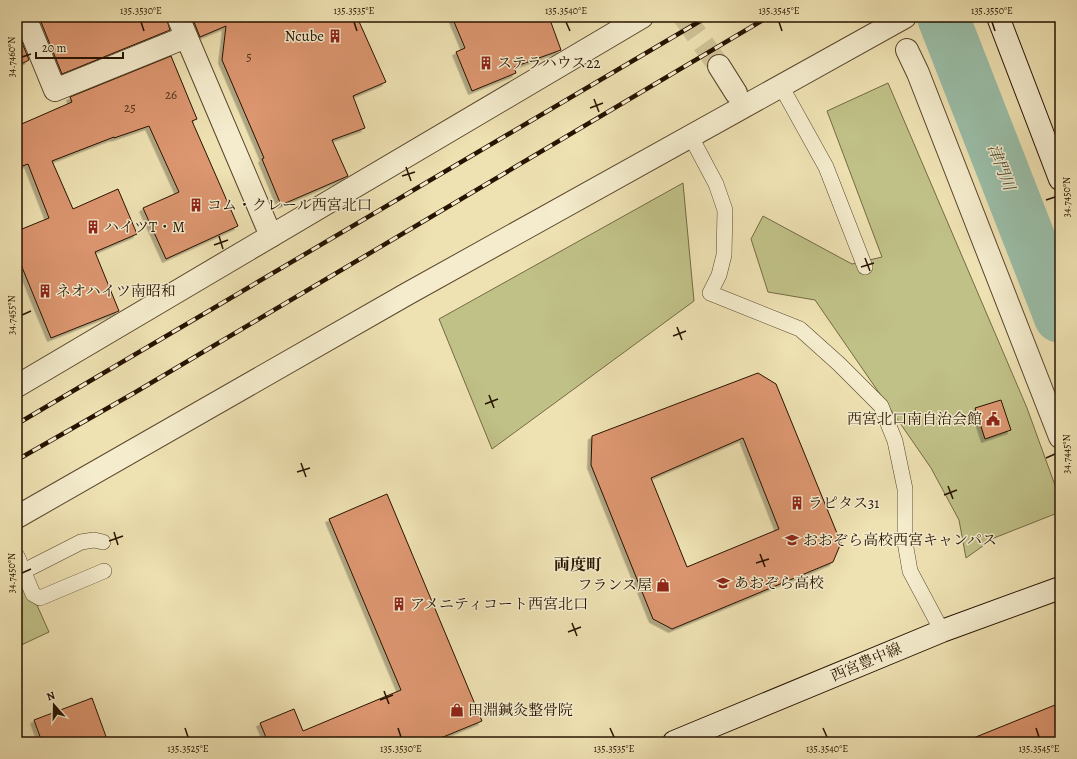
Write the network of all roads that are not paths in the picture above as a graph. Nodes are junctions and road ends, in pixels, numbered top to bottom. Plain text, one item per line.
1 (25, 17) edge
2 (178, 17) edge
3 (642, 17) edge
4 (905, 17) edge
5 (998, 17) edge
6 (186, 37) junction
7 (907, 50) dead end
8 (719, 66) tunnel mouth
9 (781, 86) junction
10 (736, 93) dead end
11 (691, 137) junction
12 (1060, 179) edge
13 (271, 236) junction
14 (865, 267) dead end
15 (17, 386) edge
16 (1060, 437) edge
17 (17, 517) edge
18 (103, 542) dead end
19 (17, 556) edge
20 (24, 571) junction
21 (104, 571) dead end
22 (1060, 588) edge
23 (942, 630) junction
24 (674, 742) edge

1 - 6 street
2 - 6 street
3 - 13 street
4 - 9 street
5 - 12 street
6 - 13 street
7 - 16 street
8 - 10 street
9 - 11 street
9 - 14 lane
11 - 17 street
11 - 23 lane
13 - 15 street
18 - 20 lane
19 - 20 lane
20 - 21 lane
22 - 23 street, 西宮豊中線
23 - 24 street, 西宮豊中線

